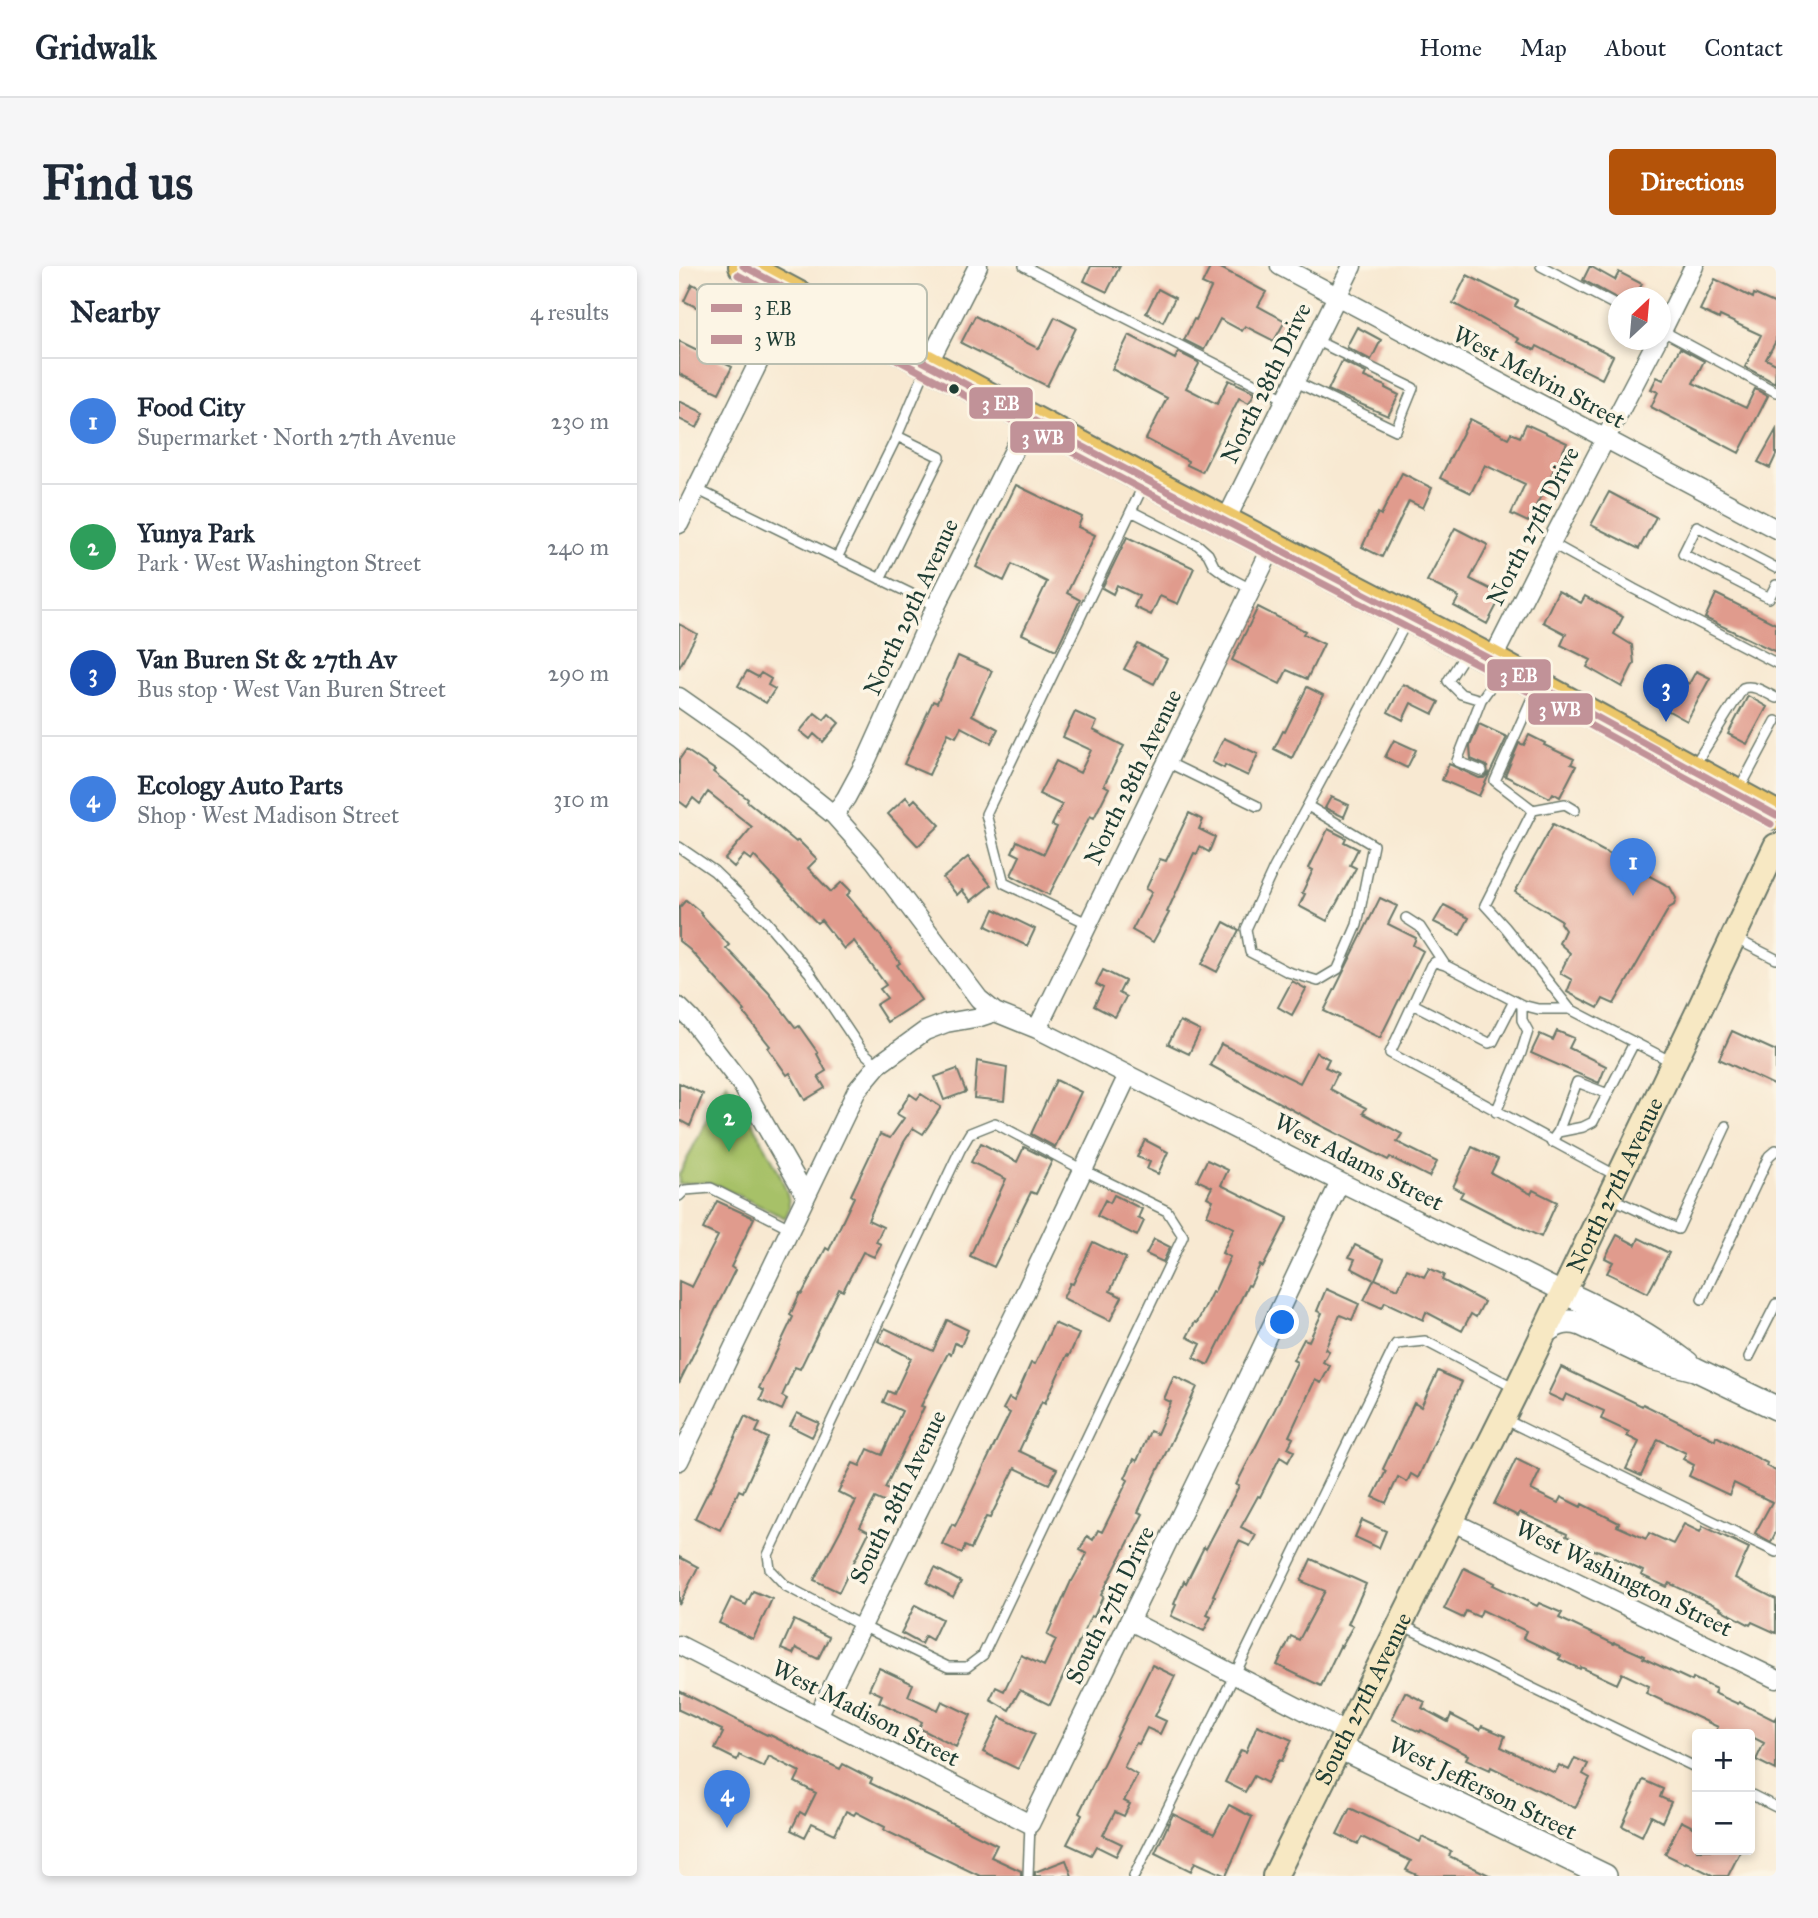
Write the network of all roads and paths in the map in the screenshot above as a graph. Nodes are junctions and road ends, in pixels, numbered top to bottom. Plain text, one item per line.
1 (743, 266) edge
2 (978, 266) edge
3 (1024, 266) edge
4 (1280, 266) edge
5 (1352, 266) edge
6 (1541, 266) edge
7 (1694, 266) edge
8 (784, 284) edge
9 (1337, 296) junction
10 (1608, 301) edge
11 (1671, 311) edge
12 (1671, 339) edge
13 (1315, 340) junction
14 (1651, 350) edge
15 (750, 364) edge
16 (928, 365) junction
17 (1294, 382) junction
18 (1776, 392) edge
19 (1285, 400) junction
20 (1030, 418) junction
21 (897, 436) junction
22 (1605, 440) junction
23 (1146, 480) junction
24 (696, 489) junction
25 (1131, 511) junction
26 (1225, 522) junction
27 (679, 524) edge
28 (1776, 529) edge
29 (1551, 543) junction
30 (1272, 547) junction
31 (837, 558) junction
32 (1776, 568) edge
33 (880, 579) junction
34 (1776, 585) edge
35 (1251, 589) junction
36 (936, 606) junction
37 (1408, 617) junction
38 (1488, 659) junction
39 (1776, 663) edge
40 (1537, 685) junction
41 (679, 697) edge
42 (1776, 698) edge
43 (1481, 700) junction
44 (1776, 721) edge
45 (1167, 762) junction
46 (1692, 770) junction
47 (1482, 771) dead end
48 (1736, 794) junction
49 (1257, 806) dead end
50 (1308, 806) junction
51 (1533, 810) junction
52 (1575, 810) dead end
53 (834, 815) junction
54 (1776, 816) edge
55 (1776, 846) edge
56 (679, 847) edge
57 (1406, 918) dead end
58 (1090, 924) junction
59 (1733, 938) junction
60 (1776, 959) edge
61 (1445, 965) junction
62 (1518, 1003) junction
63 (1413, 1004) junction
64 (679, 1007) edge
65 (1570, 1009) junction
66 (995, 1012) junction
67 (1037, 1028) junction
68 (1634, 1043) junction
69 (1674, 1063) junction
70 (877, 1065) junction
71 (1128, 1075) junction
72 (1608, 1094) junction
73 (1496, 1112) junction
74 (1725, 1126) dead end
75 (1558, 1132) junction
76 (1551, 1142) junction
77 (1776, 1150) edge
78 (1083, 1170) junction
79 (1340, 1182) junction
80 (1614, 1187) junction
81 (679, 1196) edge
82 (806, 1196) junction
83 (790, 1228) junction
84 (1563, 1292) junction
85 (1702, 1299) dead end
86 (1776, 1304) edge
87 (1543, 1333) junction
88 (1749, 1357) dead end
89 (1695, 1369) junction
90 (1517, 1389) junction
91 (1776, 1408) edge
92 (1502, 1418) junction
93 (679, 1461) edge
94 (1451, 1521) junction
95 (1776, 1552) edge
96 (1130, 1621) junction
97 (1400, 1625) junction
98 (862, 1626) junction
99 (679, 1645) edge
100 (1235, 1674) junction
101 (1776, 1679) edge
102 (818, 1716) junction
103 (1342, 1740) junction
104 (1692, 1766) edge
105 (1755, 1796) edge
106 (1776, 1807) edge
107 (1030, 1824) junction
108 (1278, 1875) edge
109 (1028, 1876) edge
110 (1134, 1876) edge
111 (1605, 1876) edge

1 - 8 main road
2 - 16 street
3 - 19 lane
4 - 9 street, West Melvin Street
5 - 9 street, North 28th Drive
6 - 10 lane
7 - 11 street, North 27th Drive
9 - 13 street, North 28th Drive
9 - 22 street, West Melvin Street
12 - 18 lane
13 - 17 street, North 28th Drive
13 - 17 lane
14 - 22 street, North 27th Drive
15 - 24 street
16 - 20 main road
16 - 21 lane
17 - 19 street, North 28th Drive
19 - 26 street, North 28th Drive
20 - 23 main road
20 - 36 street, North 29th Avenue
21 - 31 lane
21 - 33 lane
22 - 28 street, West Melvin Street
22 - 29 street, North 27th Drive
23 - 25 lane
23 - 26 main road
24 - 27 street
24 - 31 lane
25 - 35 lane
25 - 58 lane
26 - 30 main road
29 - 38 street, North 27th Drive
29 - 39 lane
30 - 35 street, North 28th Avenue
30 - 37 main road
31 - 33 lane
32 - 34 lane
33 - 36 lane
35 - 45 street, North 28th Avenue
36 - 53 street, North 29th Avenue
37 - 38 main road
37 - 50 lane
38 - 40 main road
38 - 43 lane
38 - 43 lane
40 - 46 main road
40 - 51 lane
41 - 53 street, West Adams Street
42 - 46 lane
43 - 47 lane
44 - 48 lane
45 - 49 lane
45 - 58 street, North 28th Avenue
46 - 48 main road
48 - 54 main road
50 - 50 lane
51 - 52 lane
51 - 65 lane
53 - 66 street, West Adams Street
55 - 59 main road, North 27th Avenue
56 - 70 lane
57 - 61 lane
58 - 67 street, North 28th Avenue
59 - 60 lane
59 - 69 main road, North 27th Avenue
61 - 62 lane
61 - 63 lane
62 - 63 lane
62 - 65 lane
62 - 73 lane
63 - 73 lane
64 - 82 street
65 - 68 lane
66 - 67 street, West Adams Street
66 - 70 street
67 - 71 street, West Adams Street
68 - 69 lane
68 - 72 lane
69 - 80 main road, North 27th Avenue
70 - 82 street
71 - 78 street
71 - 79 street, West Adams Street
72 - 75 lane
72 - 75 lane
73 - 76 lane
74 - 80 lane
75 - 76 lane
76 - 80 lane
77 - 85 lane
78 - 98 street, South 28th Avenue
78 - 98 lane
78 - 98 lane
79 - 84 street, West Adams Street
79 - 96 street, South 27th Drive
80 - 84 main road, North 27th Avenue
81 - 83 lane
82 - 83 street
83 - 93 street
84 - 87 main road, North 27th Avenue
84 - 89 street, West Adams Street
86 - 88 lane
87 - 89 street, West Adams Street
87 - 90 main road, North 27th Avenue
89 - 91 street, West Adams Street
90 - 92 main road, North 27th Avenue
90 - 100 lane
92 - 94 main road, North 27th Avenue
92 - 95 lane
94 - 97 main road, South 27th Avenue
94 - 101 street, West Washington Street
96 - 100 street, West Jefferson Street
96 - 107 street, South 27th Drive
97 - 103 main road, South 27th Avenue
97 - 104 lane
98 - 102 street, South 28th Avenue
99 - 102 street, West Madison Street
100 - 103 street, West Jefferson Street
100 - 110 lane
102 - 107 street, West Madison Street
103 - 108 main road, South 27th Avenue
103 - 111 street, West Jefferson Street
105 - 106 lane
107 - 109 lane

